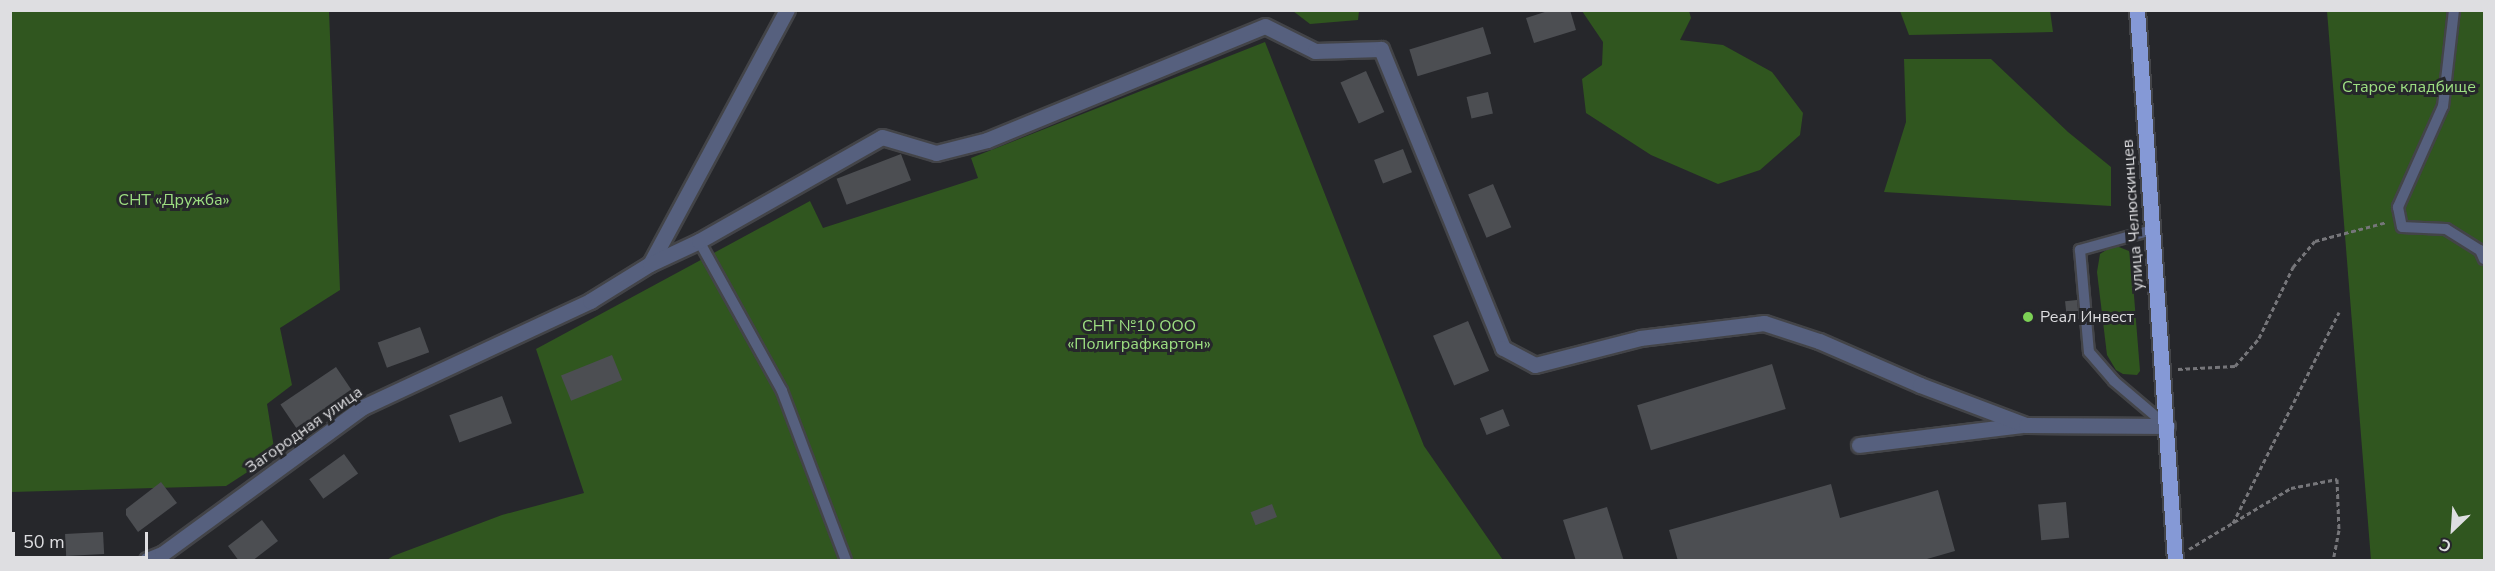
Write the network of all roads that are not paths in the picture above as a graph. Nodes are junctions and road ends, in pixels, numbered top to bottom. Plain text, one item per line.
1 (787, 10) edge
2 (2137, 10) edge
3 (2454, 10) edge
4 (2152, 230) junction
5 (699, 242) junction
6 (2484, 259) edge
7 (650, 264) junction
8 (2026, 425) junction
9 (2166, 426) junction
10 (1859, 446) dead end
11 (2175, 559) edge
12 (147, 561) edge
13 (846, 561) edge

1 - 7 street
2 - 4 main road, улица Челюскинцев
3 - 6 lane
4 - 9 main road, улица Челюскинцев
4 - 9 lane
5 - 7 street, Загородная улица
5 - 8 street, Загородная улица
5 - 13 lane
7 - 12 street, Загородная улица
8 - 9 street
8 - 10 street
9 - 11 main road, улица Челюскинцев

